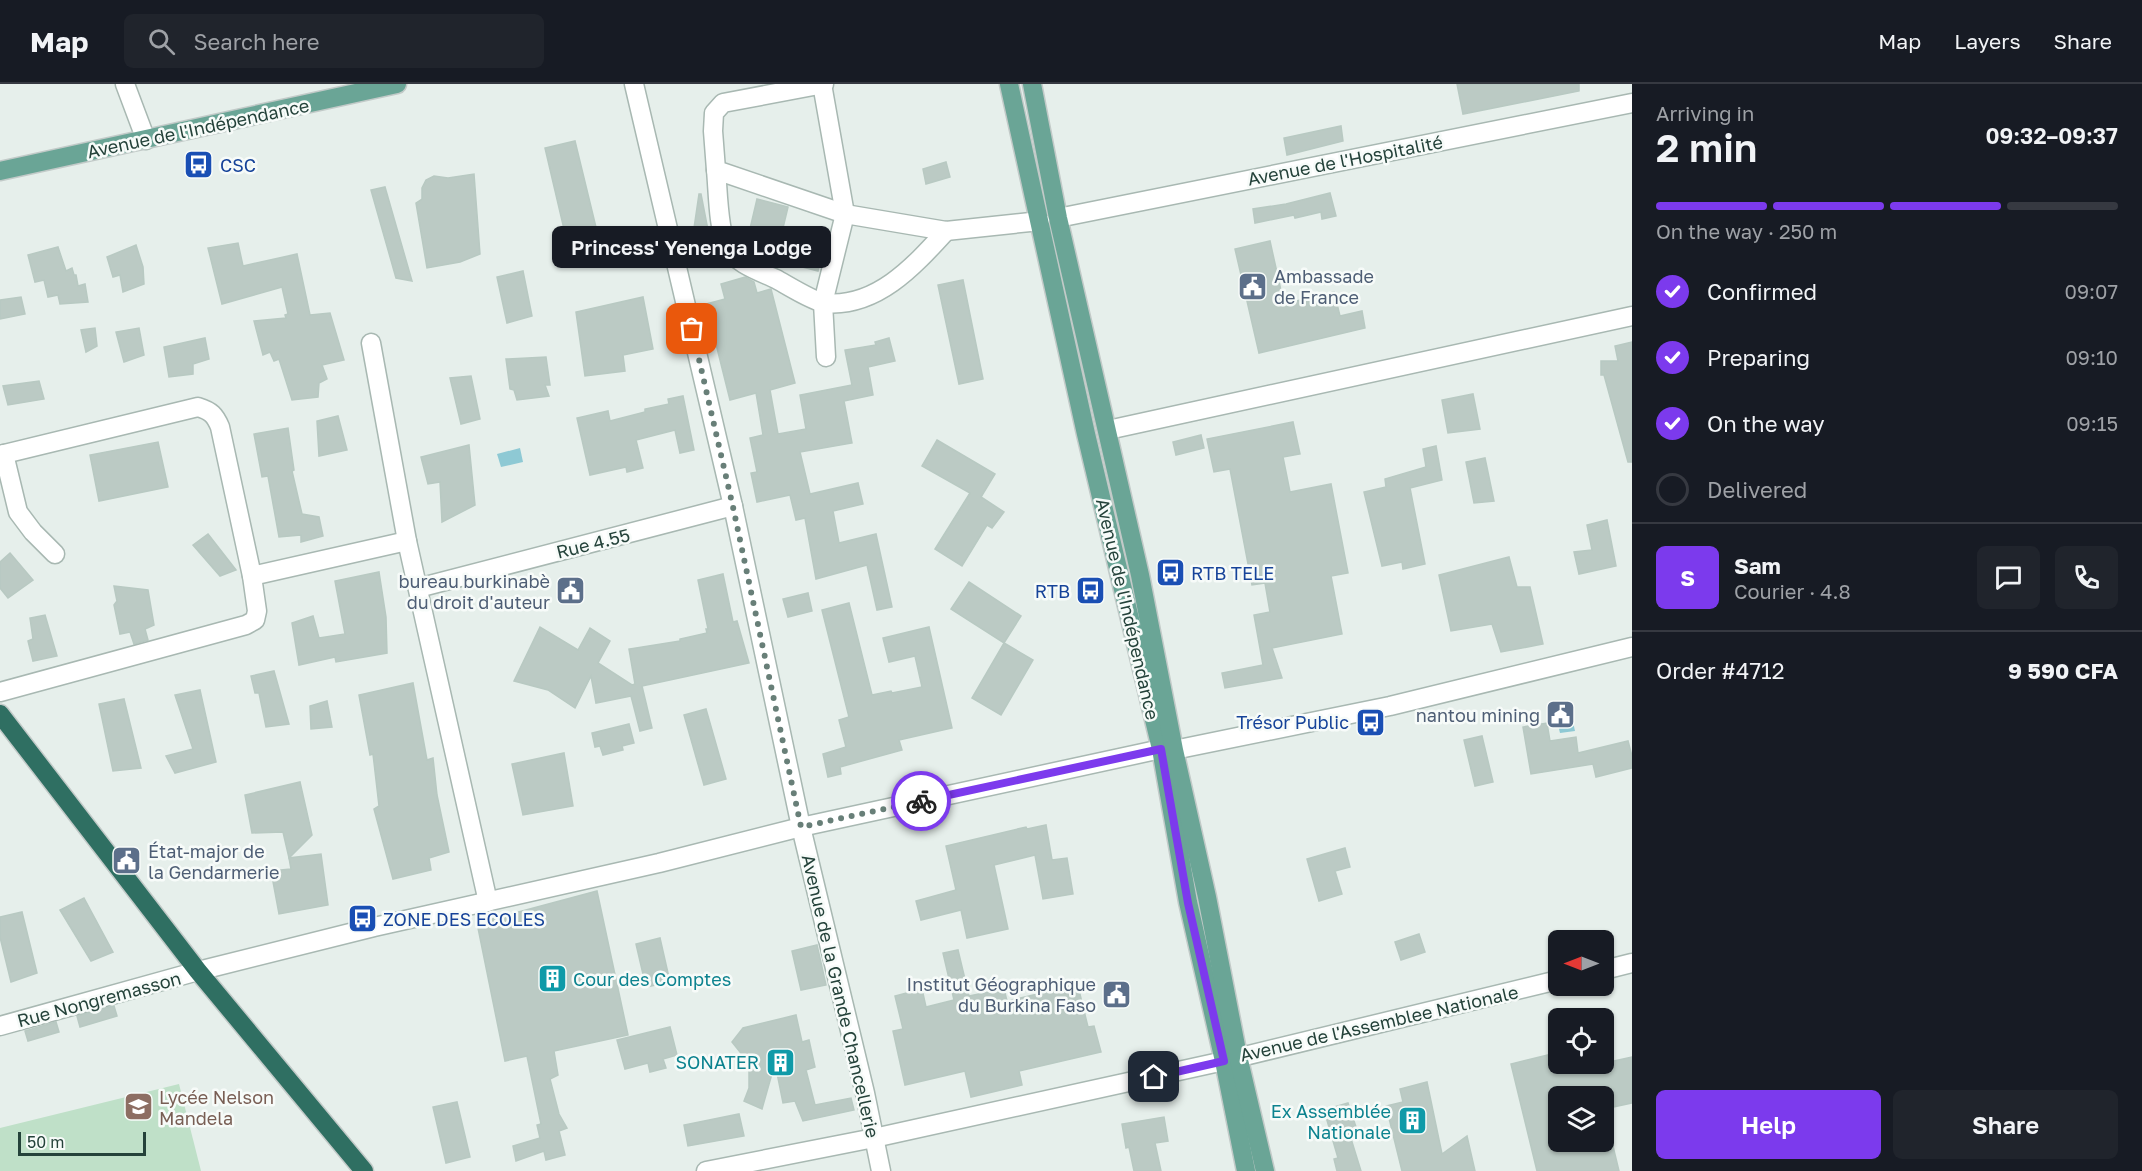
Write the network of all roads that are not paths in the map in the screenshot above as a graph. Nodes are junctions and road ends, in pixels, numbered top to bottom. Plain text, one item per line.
1 (125, 84) edge
2 (397, 84) edge
3 (634, 84) edge
4 (823, 84) edge
5 (1009, 84) edge
6 (1032, 84) edge
7 (336, 91) edge
8 (1632, 103) edge
9 (146, 140) junction
10 (716, 170) junction
11 (0, 171) edge
12 (845, 214) junction
13 (1049, 219) junction
14 (946, 231) junction
15 (823, 303) junction
16 (1632, 316) edge
17 (371, 344) dead end
18 (826, 357) dead end
19 (1108, 430) junction
20 (2, 454) edge
21 (733, 507) junction
22 (407, 541) junction
23 (55, 554) dead end
24 (252, 576) junction
25 (417, 588) junction
26 (1632, 647) edge
27 (0, 692) edge
28 (0, 714) edge
29 (1167, 750) junction
30 (801, 827) junction
31 (1207, 897) junction
32 (488, 902) junction
33 (1188, 903) junction
34 (1632, 963) edge
35 (1614, 968) edge
36 (198, 971) junction
37 (1548, 982) edge
38 (0, 1026) edge
39 (1231, 1059) junction
40 (874, 1138) junction
41 (364, 1171) edge
42 (706, 1171) edge
43 (881, 1171) edge
44 (1246, 1171) edge
45 (1265, 1171) edge

1 - 9 street
2 - 7 main road, Avenue de l'Indépendance
3 - 21 street, Avenue de la Grande Chancellerie
4 - 10 street
4 - 12 street
5 - 13 main road, Avenue de l'Indépendance
6 - 13 main road, Avenue de l'Indépendance
7 - 9 main road, Avenue de l'Indépendance
8 - 13 street, Avenue de l'Hospitalité
9 - 11 main road, Avenue de l'Indépendance
10 - 12 street, Avenue de l'Hospitalité
10 - 15 street
12 - 14 street, Avenue de l'Hospitalité
12 - 15 street
13 - 14 street, Avenue de l'Hospitalité
13 - 19 main road, Avenue de l'Indépendance
13 - 29 main road, Avenue de l'Indépendance
14 - 15 street
15 - 18 street
16 - 19 street
17 - 22 street
19 - 29 main road, Avenue de l'Indépendance
20 - 23 street
20 - 24 street
21 - 25 street, Rue 4.55
21 - 30 street, Avenue de la Grande Chancellerie
22 - 24 street
22 - 25 street
24 - 27 street
25 - 32 street
26 - 29 street, Rue Nongremasson
28 - 36 highway
29 - 30 street, Rue Nongremasson
29 - 31 main road, Avenue de l'Indépendance
29 - 33 main road, Avenue de l'Indépendance
30 - 32 street, Rue Nongremasson
30 - 40 street, Avenue de la Grande Chancellerie
31 - 33 main road
31 - 39 main road, Avenue de l'Indépendance
32 - 36 street, Rue Nongremasson
33 - 39 main road, Avenue de l'Indépendance
34 - 35 street
36 - 38 street, Rue Nongremasson
36 - 41 highway
37 - 39 street, Avenue de l'Assemblee Nationale
39 - 40 street, Avenue de l'Assemblee Nationale
39 - 44 main road, Avenue de l'Indépendance
39 - 45 main road, Avenue de l'Indépendance
40 - 42 street, Avenue de l'Assemblee Nationale
40 - 43 street, Avenue de la Grande Chancellerie

